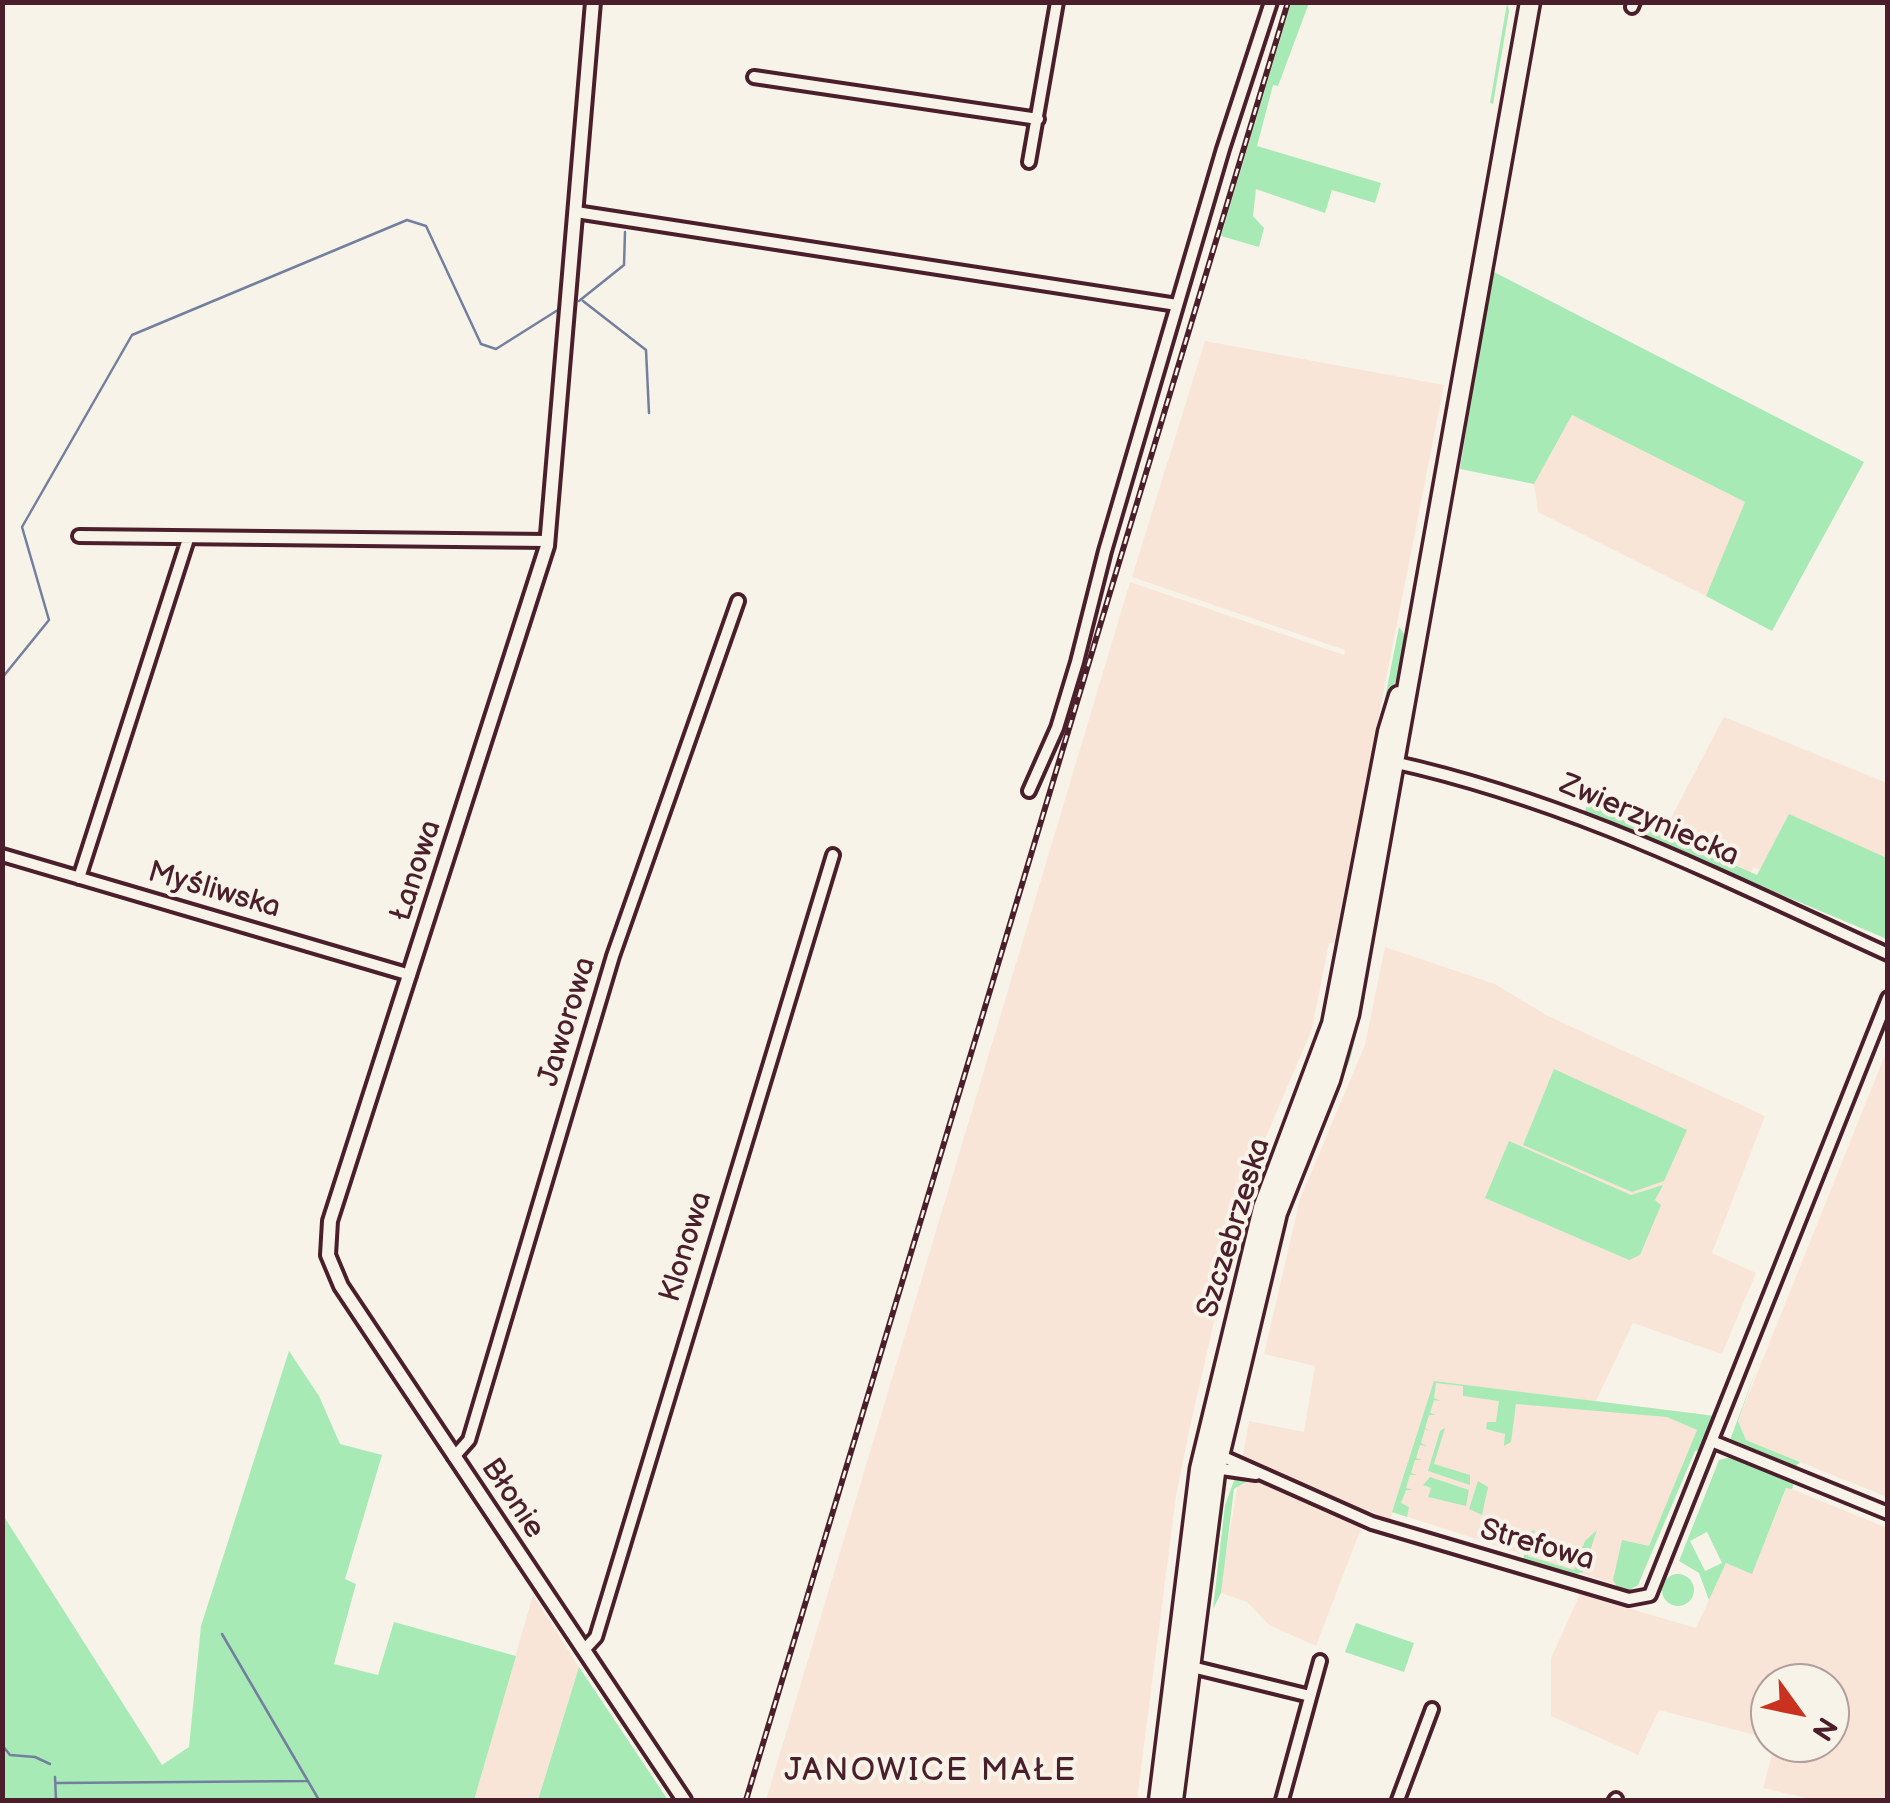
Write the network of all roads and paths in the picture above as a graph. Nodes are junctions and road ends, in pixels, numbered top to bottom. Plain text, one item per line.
1 (593, 2) edge
2 (1058, 2) edge
3 (1272, 2) edge
4 (1530, 2) edge
5 (754, 77) dead end
6 (1038, 119) junction
7 (1028, 162) dead end
8 (576, 212) junction
9 (1177, 305) junction
10 (79, 536) dead end
11 (188, 538) junction
12 (548, 540) junction
13 (738, 601) dead end
14 (1389, 762) junction
15 (1029, 791) dead end
16 (833, 855) dead end
17 (2, 856) edge
18 (79, 878) junction
19 (1888, 954) edge
20 (410, 975) junction
21 (1888, 998) edge
22 (332, 1216) joint
23 (1714, 1442) junction
24 (454, 1457) junction
25 (1212, 1460) junction
26 (1888, 1513) edge
27 (584, 1650) junction
28 (1320, 1661) dead end
29 (1192, 1667) junction
30 (1310, 1696) junction
31 (1432, 1709) dead end
32 (684, 1800) edge
33 (1158, 1800) edge
34 (1173, 1800) edge
35 (1282, 1800) edge
36 (1398, 1800) edge

1 - 8 street, Łanowa
2 - 6 street
3 - 9 street
4 - 14 main road, Szczebrzeska
5 - 6 street
6 - 7 street
8 - 9 street
8 - 12 street, Łanowa
9 - 15 street
10 - 11 street
11 - 12 street
11 - 18 street
12 - 20 street, Łanowa
13 - 24 street, Jaworowa
14 - 19 street, Zwierzyniecka
14 - 25 main road, Szczebrzeska
16 - 27 street, Klonowa
17 - 18 street, Myśliwska
18 - 20 street, Myśliwska
20 - 22 street, Łanowa
21 - 23 street, Strefowa
22 - 24 street, Błonie
23 - 25 street, Strefowa
23 - 26 street
24 - 27 street, Błonie
25 - 29 main road, Szczebrzeska
25 - 33 main road, Szczebrzeska
27 - 32 street, Błonie
28 - 30 street
29 - 30 street
29 - 34 main road, Szczebrzeska
30 - 35 street
31 - 36 street

